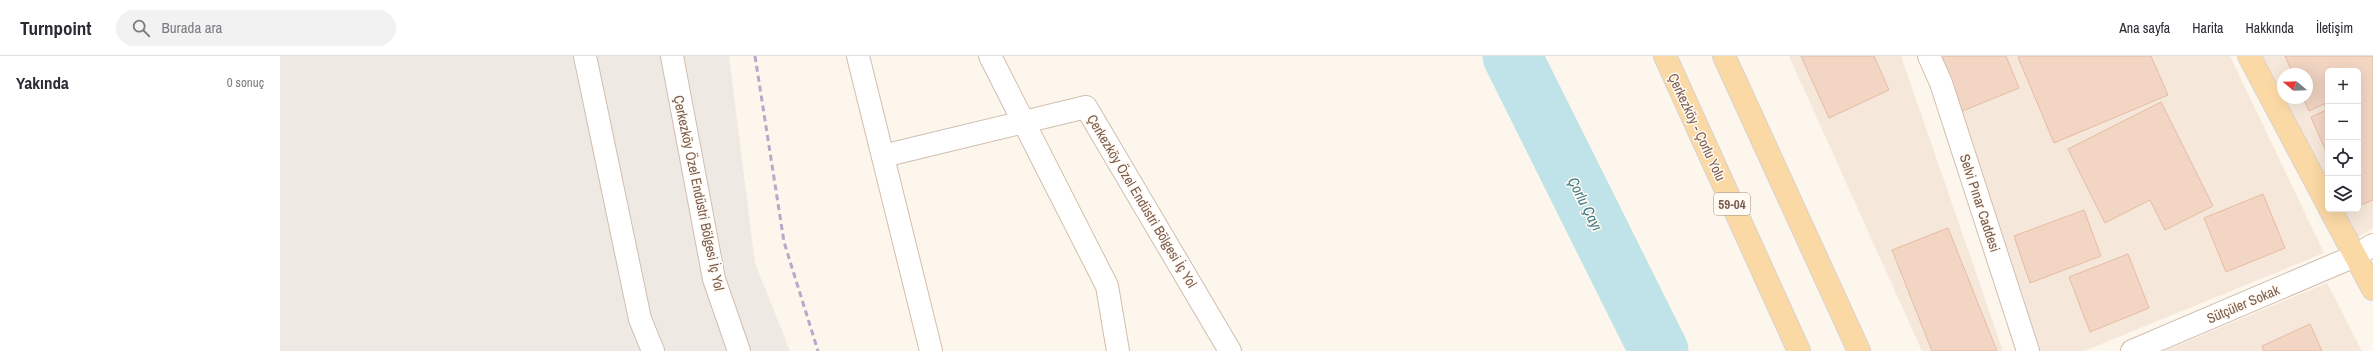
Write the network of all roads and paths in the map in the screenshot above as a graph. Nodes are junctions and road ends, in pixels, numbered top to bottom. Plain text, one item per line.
1 (585, 56) edge
2 (672, 56) edge
3 (858, 56) edge
4 (990, 56) edge
5 (1665, 56) edge
6 (1724, 56) edge
7 (1929, 56) edge
8 (2249, 56) edge
9 (1024, 122) junction
10 (882, 156) junction
11 (2325, 199) edge
12 (2332, 212) edge
13 (2364, 250) edge
14 (2373, 290) edge
15 (653, 351) edge
16 (739, 351) edge
17 (931, 351) edge
18 (1118, 351) edge
19 (1230, 351) edge
20 (1800, 351) edge
21 (1859, 351) edge
22 (2028, 351) edge
23 (2132, 351) edge

1 - 15 street
2 - 16 street, Çerkezköy Özel Endüstri Bölgesi İç Yol
3 - 10 street
4 - 9 street
5 - 20 main road, Çerkezköy - Çorlu Yolu / 59-04
6 - 21 main road
7 - 22 street, Selvi Pınar Caddesi
8 - 11 main road
9 - 10 street, Çerkezköy Özel Endüstri Bölgesi İç Yol
9 - 18 street
9 - 19 street, Çerkezköy Özel Endüstri Bölgesi İç Yol
10 - 17 street
12 - 13 main road
13 - 14 main road
13 - 23 street, Sütçüler Sokak

